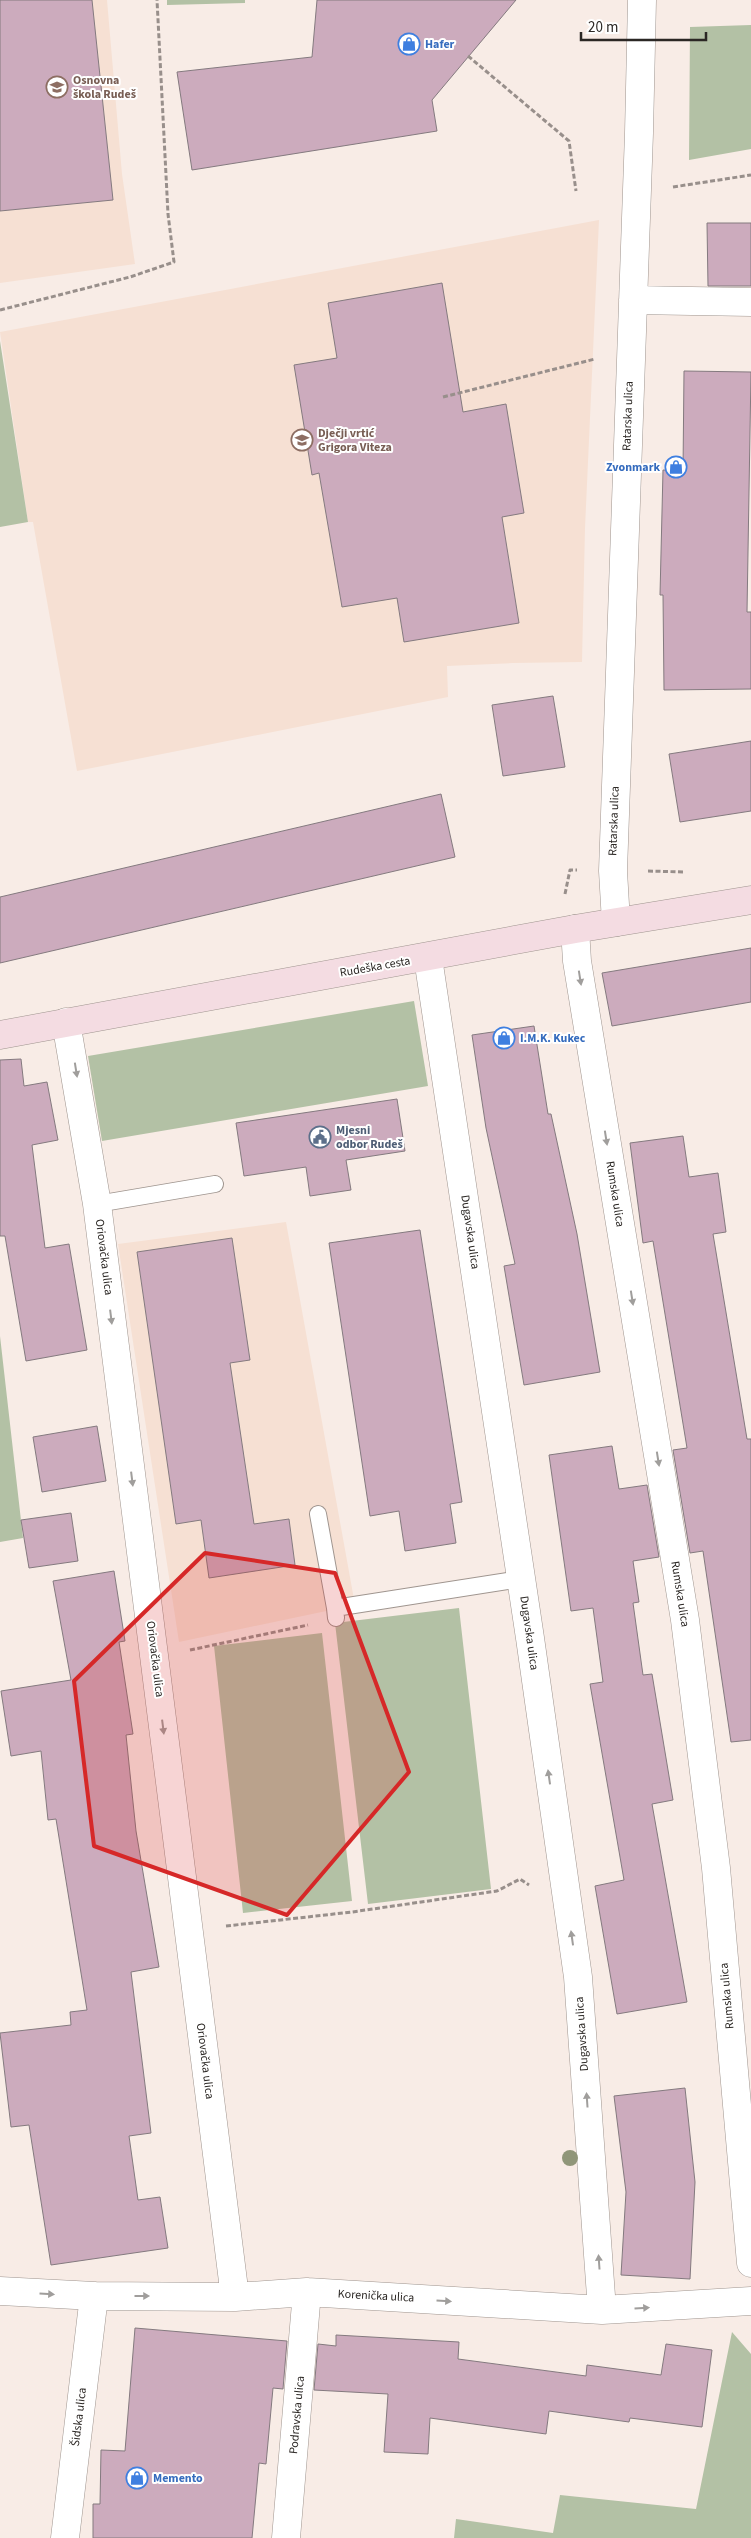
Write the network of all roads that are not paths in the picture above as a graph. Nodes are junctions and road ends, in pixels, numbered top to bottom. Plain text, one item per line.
1 (642, 0) edge
2 (633, 300) junction
3 (751, 302) edge
4 (751, 900) edge
5 (616, 922) junction
6 (575, 929) junction
7 (428, 958) junction
8 (66, 1022) junction
9 (0, 1035) edge
10 (215, 1184) dead end
11 (97, 1204) junction
12 (318, 1514) dead end
13 (521, 1579) junction
14 (751, 2263) edge
15 (0, 2291) edge
16 (307, 2292) junction
17 (94, 2296) junction
18 (235, 2297) junction
19 (751, 2301) edge
20 (602, 2310) junction
21 (65, 2538) edge
22 (286, 2538) edge

1 - 2 street, Ratarska ulica
2 - 3 street
2 - 5 street, Ratarska ulica
4 - 5 street, Rudeška cesta
5 - 6 street, Rudeška cesta
6 - 7 street, Rudeška cesta
6 -> 14 street, Rumska ulica
7 - 8 street, Rudeška cesta
7 - 13 street, Dugavska ulica
8 - 9 street, Rudeška cesta
8 -> 11 street, Oriovačka ulica
10 - 11 lane
11 -> 18 street, Oriovačka ulica
12 - 13 lane
20 -> 13 street, Dugavska ulica
15 -> 17 street, Korenička ulica
16 - 18 street, Korenička ulica
16 -> 20 street, Korenička ulica
16 - 22 street, Podravska ulica
17 -> 18 street, Korenička ulica
17 - 21 street, Šidska ulica
20 -> 19 street, Korenička ulica

